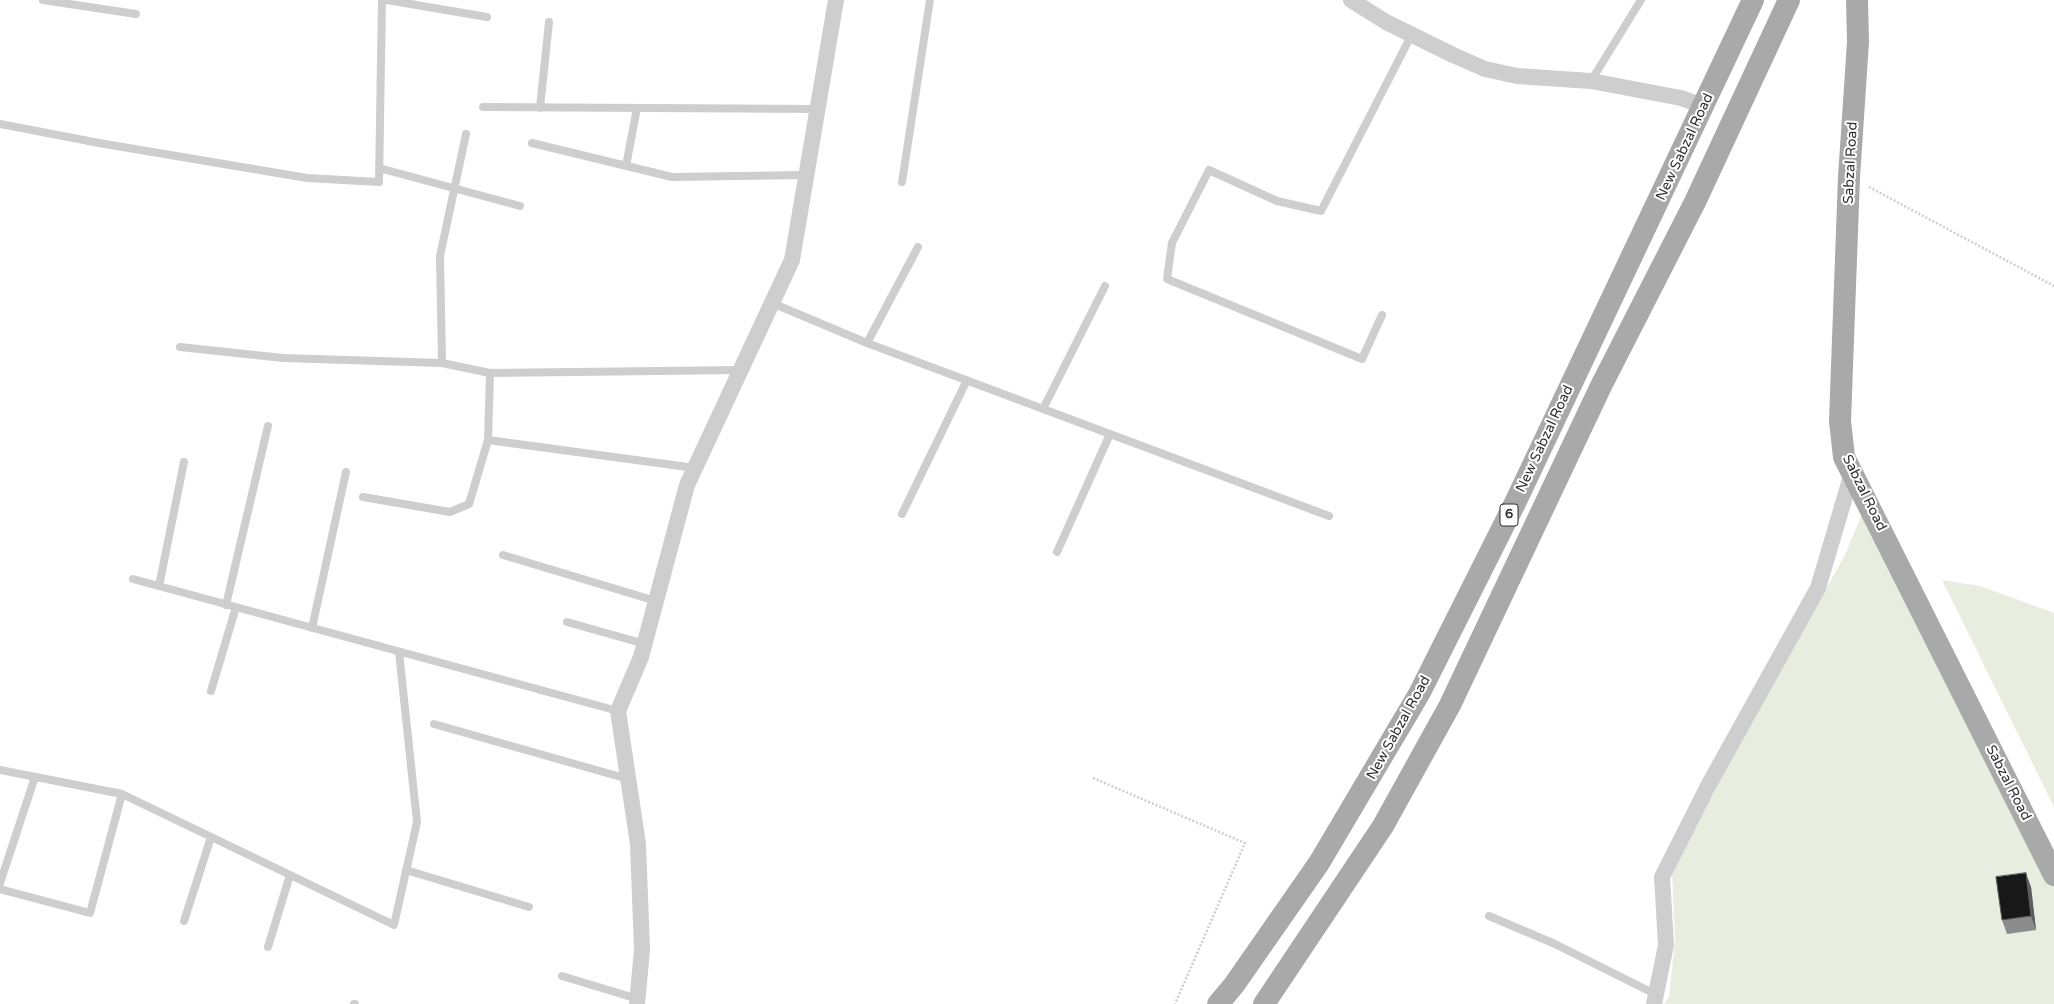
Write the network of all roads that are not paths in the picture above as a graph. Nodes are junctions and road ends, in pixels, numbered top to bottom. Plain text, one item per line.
1 (43, 0) edge
2 (382, 0) edge
3 (387, 0) edge
4 (836, 0) edge
5 (930, 0) edge
6 (1351, 0) edge
7 (1641, 0) edge
8 (1753, 0) edge
9 (1789, 0) edge
10 (1857, 0) edge
11 (75, 2) edge
12 (136, 14) dead end
13 (487, 17) dead end
14 (549, 22) dead end
15 (1412, 34) junction
16 (1591, 81) junction
17 (1704, 106) junction
18 (483, 107) dead end
19 (540, 108) junction
20 (638, 108) junction
21 (817, 109) junction
22 (0, 124) edge
23 (466, 134) dead end
24 (532, 143) dead end
25 (626, 166) junction
26 (379, 168) junction
27 (806, 175) junction
28 (902, 182) dead end
29 (453, 188) junction
30 (520, 206) dead end
31 (918, 247) dead end
32 (1105, 286) dead end
33 (772, 303) junction
34 (1382, 315) dead end
35 (867, 343) junction
36 (180, 347) dead end
37 (442, 362) junction
38 (741, 370) junction
39 (490, 373) junction
40 (966, 380) junction
41 (1043, 408) junction
42 (268, 426) dead end
43 (1110, 434) junction
44 (488, 440) junction
45 (184, 462) dead end
46 (695, 468) junction
47 (346, 472) dead end
48 (1852, 473) junction
49 (363, 497) dead end
50 (902, 514) dead end
51 (1329, 516) dead end
52 (1057, 552) dead end
53 (503, 554) dead end
54 (133, 579) dead end
55 (159, 586) junction
56 (656, 601) junction
57 (226, 605) junction
58 (236, 607) junction
59 (567, 622) dead end
60 (312, 628) junction
61 (645, 644) junction
62 (399, 652) junction
63 (211, 691) dead end
64 (618, 711) junction
65 (434, 724) dead end
66 (0, 770) edge
67 (35, 776) junction
68 (628, 779) junction
69 (122, 794) junction
70 (211, 837) junction
71 (406, 870) junction
72 (290, 875) junction
73 (2054, 876) edge
74 (0, 883) edge
75 (0, 889) edge
76 (529, 907) dead end
77 (1489, 916) dead end
78 (184, 921) dead end
79 (268, 946) dead end
80 (562, 976) dead end
81 (1655, 999) edge
82 (637, 1001) edge
83 (1218, 1004) edge
84 (1264, 1004) edge

1 - 11 lane
2 - 26 lane
3 - 13 lane
4 - 21 street
5 - 28 lane
6 - 15 street
7 - 16 lane
8 - 17 main road, New Sabzal Road / 6
9 - 84 main road, New Sabzal Road / 6
10 - 48 main road, Sabzal Road
11 - 12 lane
14 - 19 lane
15 - 16 street
15 - 34 lane
16 - 17 street
17 - 83 main road, New Sabzal Road / 6
18 - 19 lane
19 - 20 lane
20 - 21 lane
20 - 25 lane
21 - 27 street
22 - 26 lane
23 - 29 lane
24 - 25 lane
25 - 27 lane
26 - 29 lane
27 - 33 street
29 - 30 lane
29 - 37 lane
31 - 35 lane
32 - 41 lane
33 - 35 lane
33 - 38 street
35 - 40 lane
36 - 37 lane
37 - 39 lane
38 - 39 lane
38 - 46 street
39 - 44 lane
40 - 41 lane
40 - 50 lane
41 - 43 lane
42 - 57 lane
43 - 51 lane
43 - 52 lane
44 - 46 lane
44 - 49 lane
45 - 55 lane
46 - 56 street
47 - 60 lane
48 - 73 main road, Sabzal Road
48 - 81 street
53 - 56 lane
54 - 55 lane
55 - 57 lane
56 - 61 street
57 - 58 lane
58 - 60 lane
58 - 63 lane
59 - 61 lane
60 - 62 lane
61 - 64 street
62 - 64 lane
62 - 71 lane
64 - 68 street
65 - 68 lane
66 - 67 lane
67 - 69 lane
67 - 74 lane
68 - 82 street
69 - 70 lane
69 - 75 lane
70 - 72 lane
70 - 78 lane
71 - 72 lane
71 - 76 lane
72 - 79 lane
77 - 81 lane
80 - 82 lane

